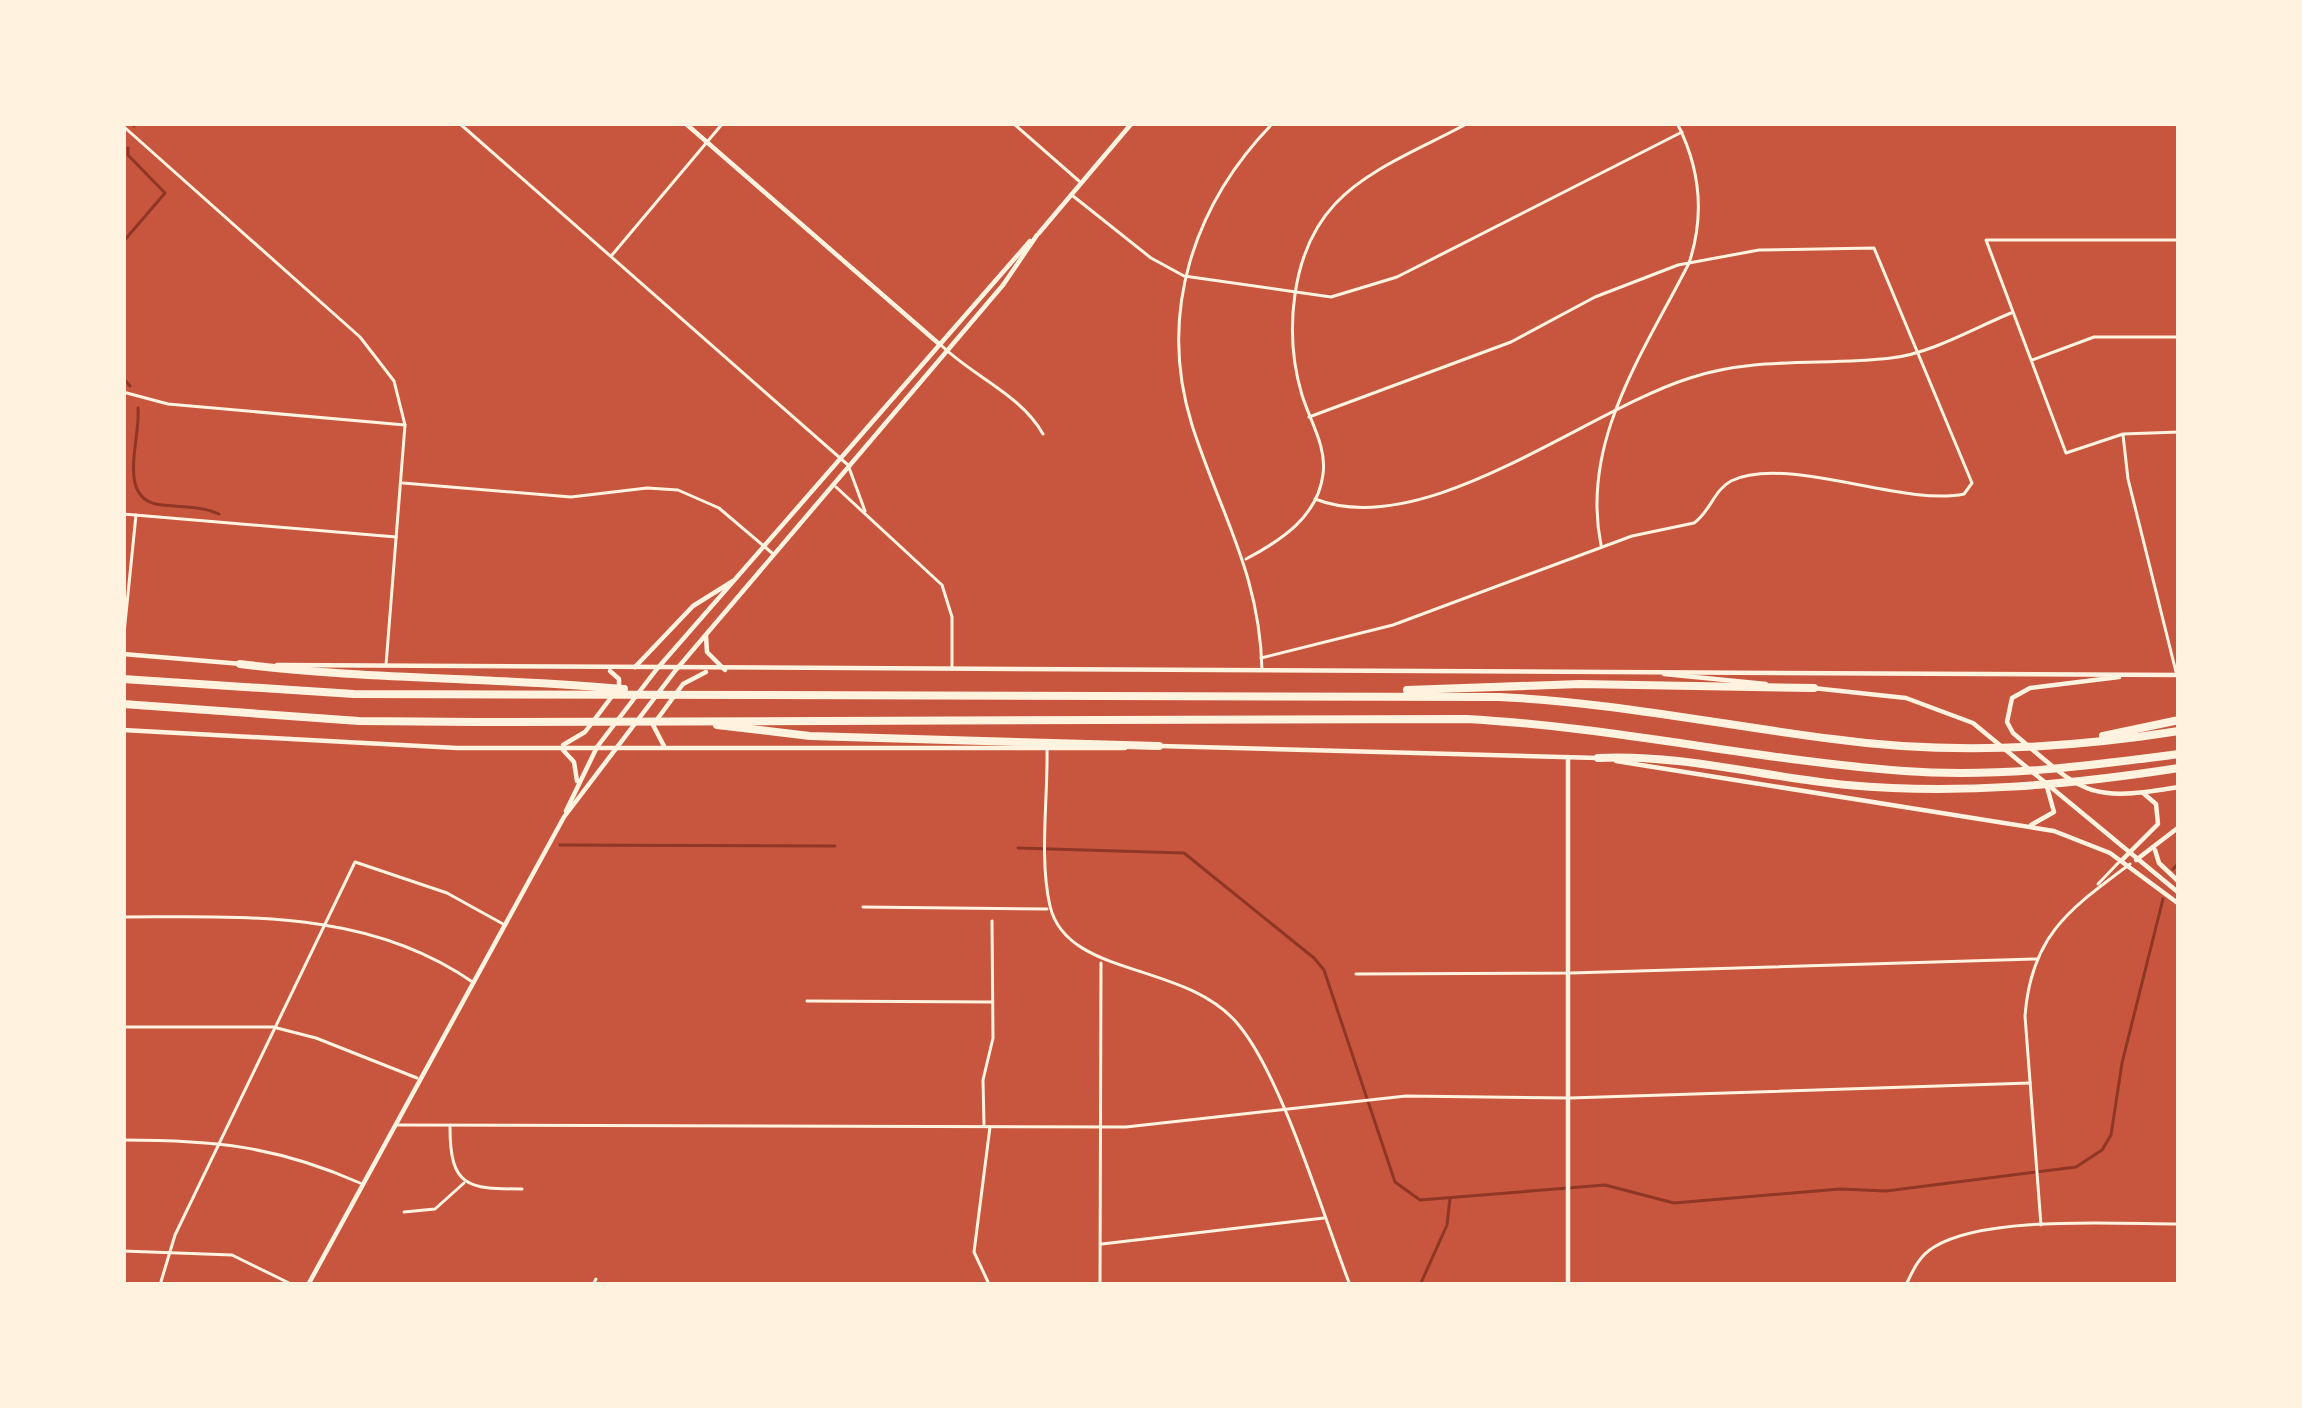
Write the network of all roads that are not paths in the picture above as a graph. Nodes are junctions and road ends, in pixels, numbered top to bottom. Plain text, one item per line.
1 (459, 123) edge
2 (685, 123) edge
3 (723, 123) edge
4 (869, 123) edge
5 (884, 123) edge
6 (1013, 123) edge
7 (1132, 123) edge
8 (1274, 123) edge
9 (1468, 123) edge
10 (1677, 123) edge
11 (123, 126) edge
12 (1682, 132) junction
13 (707, 142) junction
14 (1082, 184) junction
15 (1072, 194) junction
16 (1037, 235) junction
17 (2179, 240) edge
18 (611, 257) junction
19 (1689, 263) junction
20 (1184, 276) junction
21 (1296, 295) junction
22 (2011, 313) junction
23 (2179, 337) edge
24 (938, 343) junction
25 (947, 351) junction
26 (1914, 352) junction
27 (2030, 361) junction
28 (123, 392) edge
29 (1616, 411) junction
30 (1309, 417) junction
31 (405, 424) junction
32 (2179, 432) edge
33 (1043, 434) dead end
34 (2123, 434) junction
35 (840, 458) junction
36 (848, 465) junction
37 (401, 483) junction
38 (832, 484) junction
39 (1315, 499) junction
40 (865, 511) junction
41 (123, 514) edge
42 (136, 515) junction
43 (397, 537) junction
44 (763, 546) junction
45 (1602, 547) junction
46 (772, 554) junction
47 (1246, 559) junction
48 (735, 579) junction
49 (707, 632) junction
50 (123, 643) edge
51 (123, 654) edge
52 (1262, 658) junction
53 (240, 664) junction
54 (386, 667) junction
55 (602, 668) junction
56 (629, 669) junction
57 (656, 670) junction
58 (725, 670) junction
59 (952, 670) junction
60 (1628, 670) junction
61 (675, 671) junction
62 (712, 671) junction
63 (1262, 671) junction
64 (2142, 674) junction
65 (2178, 675) edge
66 (123, 680) edge
67 (1814, 688) junction
68 (572, 689) junction
69 (1336, 694) junction
70 (123, 704) edge
71 (2179, 720) edge
72 (698, 722) junction
73 (123, 730) edge
74 (2179, 730) edge
75 (2061, 745) junction
76 (1159, 746) junction
77 (558, 747) junction
78 (597, 747) junction
79 (666, 747) junction
80 (613, 748) junction
81 (1047, 748) junction
82 (2179, 754) edge
83 (1568, 757) junction
84 (1598, 758) junction
85 (2179, 768) edge
86 (2042, 779) junction
87 (577, 783) junction
88 (2179, 787) edge
89 (2143, 793) junction
90 (565, 817) junction
91 (2026, 826) junction
92 (2179, 827) edge
93 (2155, 848) junction
94 (2131, 853) junction
95 (2138, 859) junction
96 (2122, 860) junction
97 (2129, 864) junction
98 (2179, 882) edge
99 (2096, 887) junction
100 (2179, 893) edge
101 (2179, 904) edge
102 (863, 908) dead end
103 (1051, 909) junction
104 (123, 917) edge
105 (992, 920) dead end
106 (325, 923) junction
107 (506, 925) junction
108 (1101, 959) junction
109 (2036, 959) junction
110 (1356, 974) dead end
111 (1571, 974) junction
112 (474, 983) junction
113 (807, 1001) dead end
114 (993, 1002) junction
115 (273, 1027) junction
116 (123, 1028) edge
117 (421, 1080) junction
118 (2030, 1083) junction
119 (1570, 1099) junction
120 (1281, 1111) junction
121 (396, 1125) junction
122 (451, 1125) junction
123 (987, 1126) junction
124 (1101, 1127) junction
125 (123, 1140) edge
126 (220, 1140) junction
127 (466, 1181) junction
128 (364, 1184) junction
129 (522, 1189) dead end
130 (404, 1212) dead end
131 (1324, 1218) junction
132 (2179, 1223) edge
133 (2041, 1225) junction
134 (1100, 1244) junction
135 (123, 1251) edge
136 (168, 1251) junction
137 (596, 1279) dead end
138 (988, 1282) edge
139 (160, 1285) edge
140 (293, 1285) edge
141 (308, 1285) edge
142 (593, 1285) edge
143 (1100, 1285) edge
144 (1350, 1285) edge
145 (1568, 1285) edge
146 (1906, 1285) edge

1 - 18 street
2 - 13 main road
3 - 13 street
4 - 5 street
6 - 14 street
7 - 14 main road
8 - 20 street
9 - 21 street
10 - 12 street
11 - 31 street
12 - 19 street
12 - 21 street
13 - 18 street
13 - 24 main road
14 - 15 main road
15 - 16 main road
15 - 20 street
16 - 24 main road
16 - 25 main road
17 - 22 street
18 - 35 street
19 - 26 street
19 - 29 street
19 - 30 street
20 - 21 street
20 - 47 street
21 - 30 street
22 - 26 street
22 - 27 street
23 - 27 street
24 - 25 street
24 - 35 main road
25 - 33 street
25 - 36 main road
26 - 29 street
26 - 45 street
27 - 34 street
28 - 31 street
29 - 39 street
29 - 45 street
30 - 39 street
31 - 37 street
32 - 34 street
34 - 65 street
35 - 36 street
35 - 44 main road
36 - 38 main road
36 - 40 street
37 - 43 street
37 - 44 street
38 - 40 street
38 - 46 main road
39 - 47 street
40 - 59 street
41 - 42 street
42 - 43 street
42 - 50 street
43 - 54 street
44 - 46 street
44 - 48 main road
45 - 52 street
46 - 49 main road
47 - 52 street
48 - 56 main road
48 - 57 main road
49 - 58 main road
49 - 61 main road
51 - 53 main road
52 - 63 street
53 - 54 main road
53 - 68 highway
54 - 55 main road
55 - 56 main road
55 - 77 main road
56 - 57 main road
57 - 61 main road
57 - 78 main road
58 - 59 main road
58 - 62 main road
59 - 63 main road
60 - 63 main road
60 - 64 main road
60 - 67 main road
61 - 62 main road
61 - 80 main road
62 - 79 main road
64 - 65 main road
64 - 89 main road
66 - 68 highway
67 - 69 highway
67 - 86 main road
68 - 69 highway
69 - 75 highway
70 - 72 highway
71 - 75 highway
72 - 76 highway
72 - 82 highway
73 - 77 main road
74 - 75 highway
76 - 81 main road
76 - 83 main road
77 - 78 main road
77 - 87 main road
78 - 80 main road
78 - 87 main road
79 - 80 main road
79 - 81 main road
80 - 90 main road
81 - 103 street
83 - 84 main road
83 - 111 main road
84 - 85 highway
84 - 91 main road
86 - 91 main road
86 - 94 main road
87 - 90 main road
88 - 89 main road
89 - 94 main road
90 - 107 main road
91 - 96 main road
92 - 93 main road
93 - 95 main road
93 - 98 main road
94 - 95 main road
94 - 96 main road
95 - 97 main road
95 - 100 main road
96 - 97 main road
96 - 99 street
97 - 99 street
97 - 101 main road
99 - 109 street
102 - 103 street
103 - 108 street
104 - 106 street
105 - 114 street
106 - 107 street
106 - 112 street
106 - 115 street
107 - 112 main road
108 - 120 street
108 - 124 street
109 - 111 street
109 - 118 street
110 - 111 street
111 - 119 main road
112 - 117 main road
113 - 114 street
114 - 123 street
115 - 116 street
115 - 117 street
115 - 126 street
117 - 121 main road
118 - 119 street
118 - 133 street
119 - 120 street
119 - 145 main road
120 - 124 street
120 - 131 street
121 - 122 street
121 - 128 main road
122 - 123 street
122 - 127 street
123 - 124 street
123 - 138 street
124 - 134 street
125 - 126 street
126 - 128 street
126 - 136 street
127 - 129 street
127 - 130 street
128 - 141 main road
131 - 134 street
131 - 144 street
132 - 133 street
133 - 146 street
134 - 143 street
135 - 136 street
136 - 139 street
136 - 140 street
137 - 142 street

